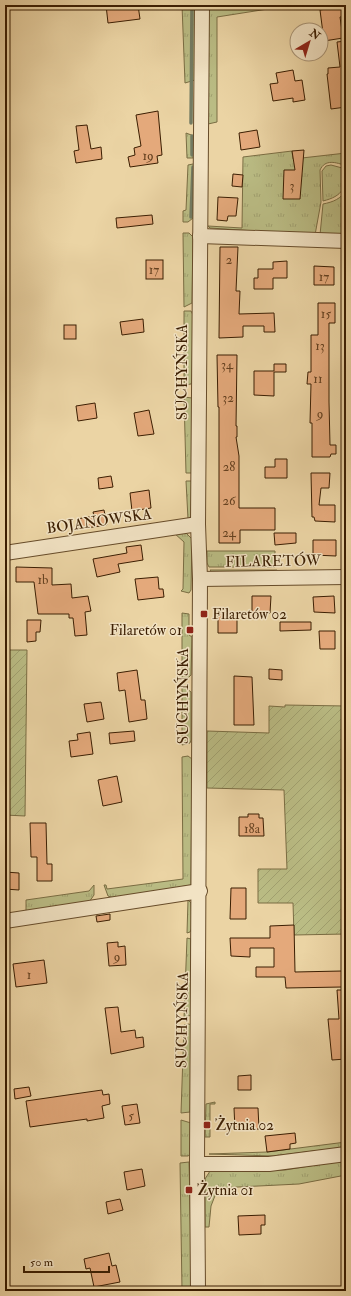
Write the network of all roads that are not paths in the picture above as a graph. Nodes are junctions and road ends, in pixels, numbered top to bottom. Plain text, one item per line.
1 (202, 5) edge
2 (200, 236) junction
3 (346, 241) edge
4 (198, 524) junction
5 (5, 552) edge
6 (346, 577) edge
7 (200, 579) junction
8 (200, 891) junction
9 (5, 921) edge
10 (346, 1154) edge
11 (197, 1164) junction
12 (198, 1291) edge

1 - 2 street, SUCHYŃSKA
2 - 3 street
2 - 4 street, SUCHYŃSKA
4 - 5 street, BOJANOWSKA
4 - 7 street, SUCHYŃSKA
6 - 7 street, FILARETÓW
7 - 8 street, SUCHYŃSKA
8 - 9 street
8 - 11 street, SUCHYŃSKA
10 - 11 street
11 - 12 street, SUCHYŃSKA

